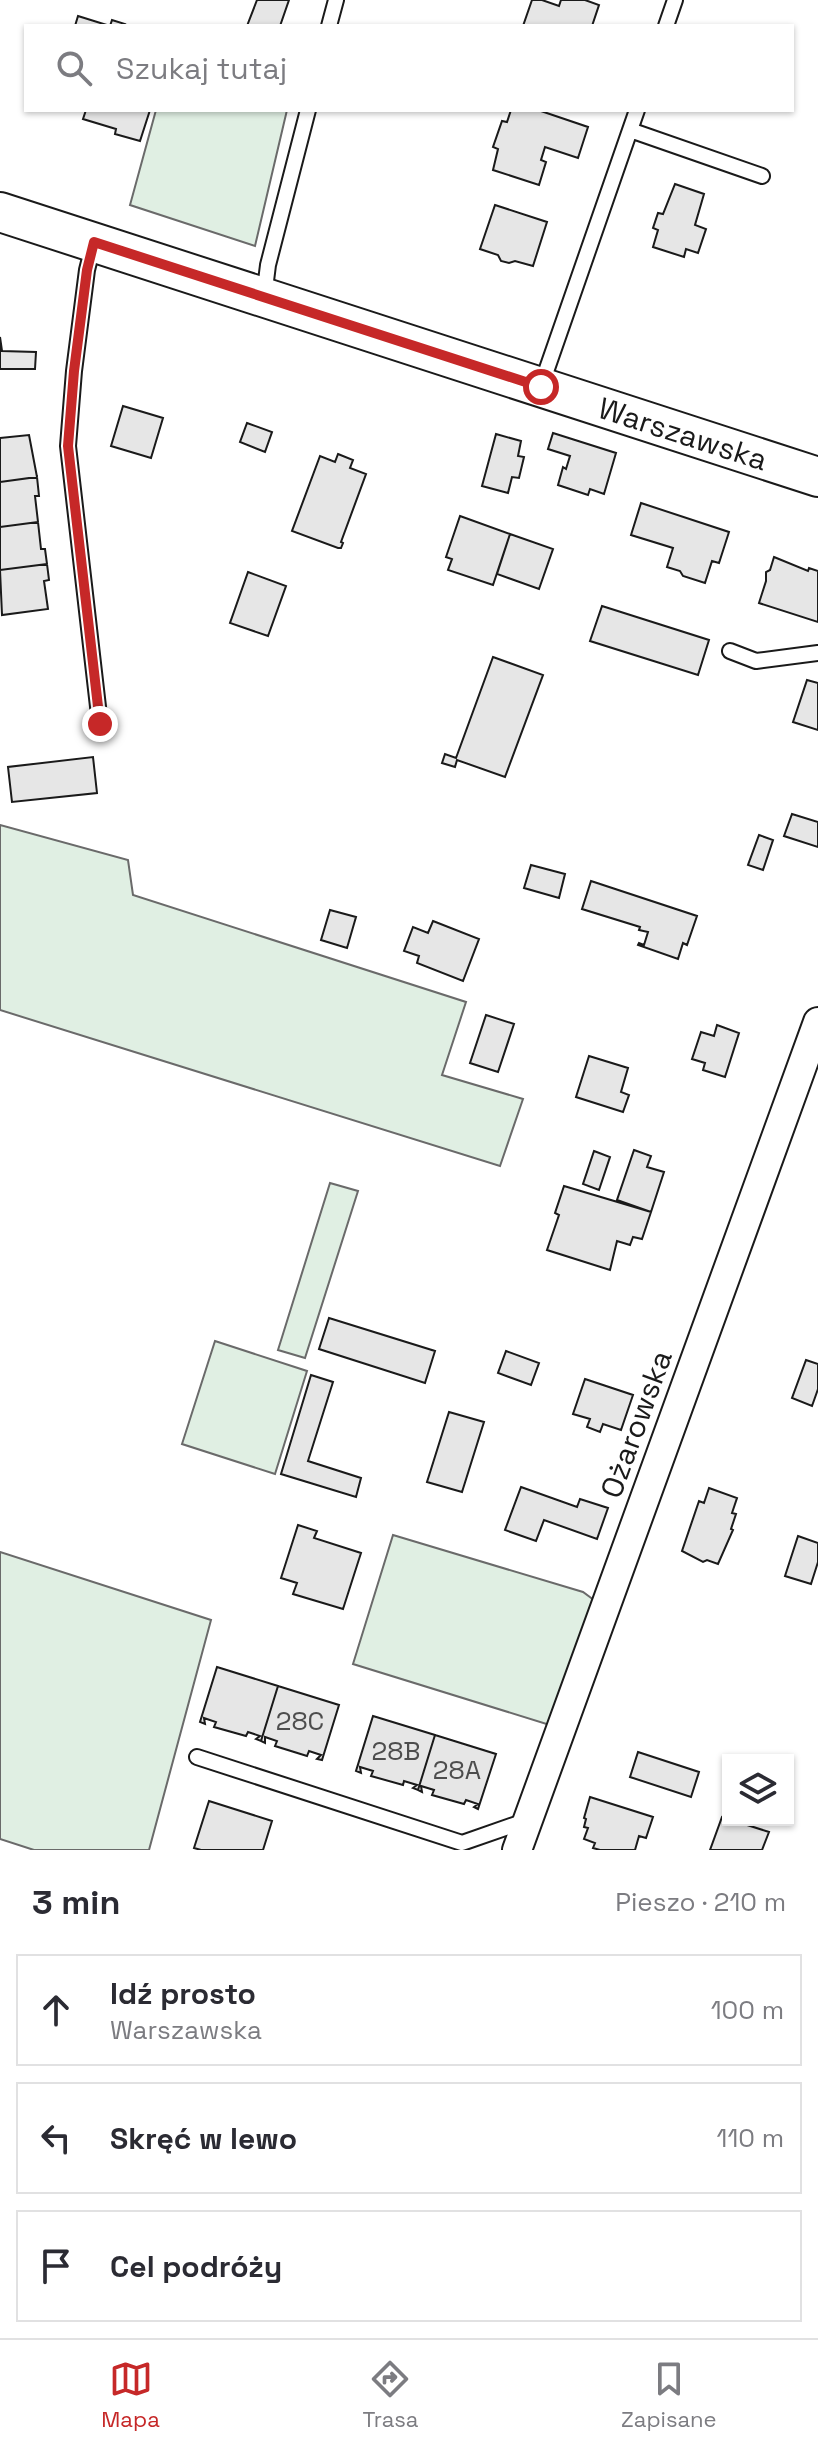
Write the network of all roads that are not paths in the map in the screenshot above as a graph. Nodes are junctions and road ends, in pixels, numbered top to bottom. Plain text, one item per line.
1 (336, 0) edge
2 (675, 0) edge
3 (330, 24) edge
4 (667, 24) edge
5 (307, 112) edge
6 (636, 112) edge
7 (630, 130) junction
8 (762, 176) dead end
9 (0, 212) edge
10 (94, 242) junction
11 (263, 297) junction
12 (541, 387) junction
13 (818, 477) edge
14 (730, 651) dead end
15 (818, 653) edge
16 (100, 724) dead end
17 (818, 1022) edge
18 (197, 1757) dead end
19 (528, 1820) junction
20 (517, 1850) edge

1 - 3 lane
2 - 4 lane
5 - 11 lane
6 - 7 lane
7 - 8 lane
7 - 12 lane
9 - 10 main road, Warszawska
10 - 11 main road, Warszawska
10 - 16 lane
11 - 12 main road, Warszawska
12 - 13 main road, Warszawska
14 - 15 lane
17 - 19 street, Ożarowska
18 - 19 lane
19 - 20 street, Ożarowska

